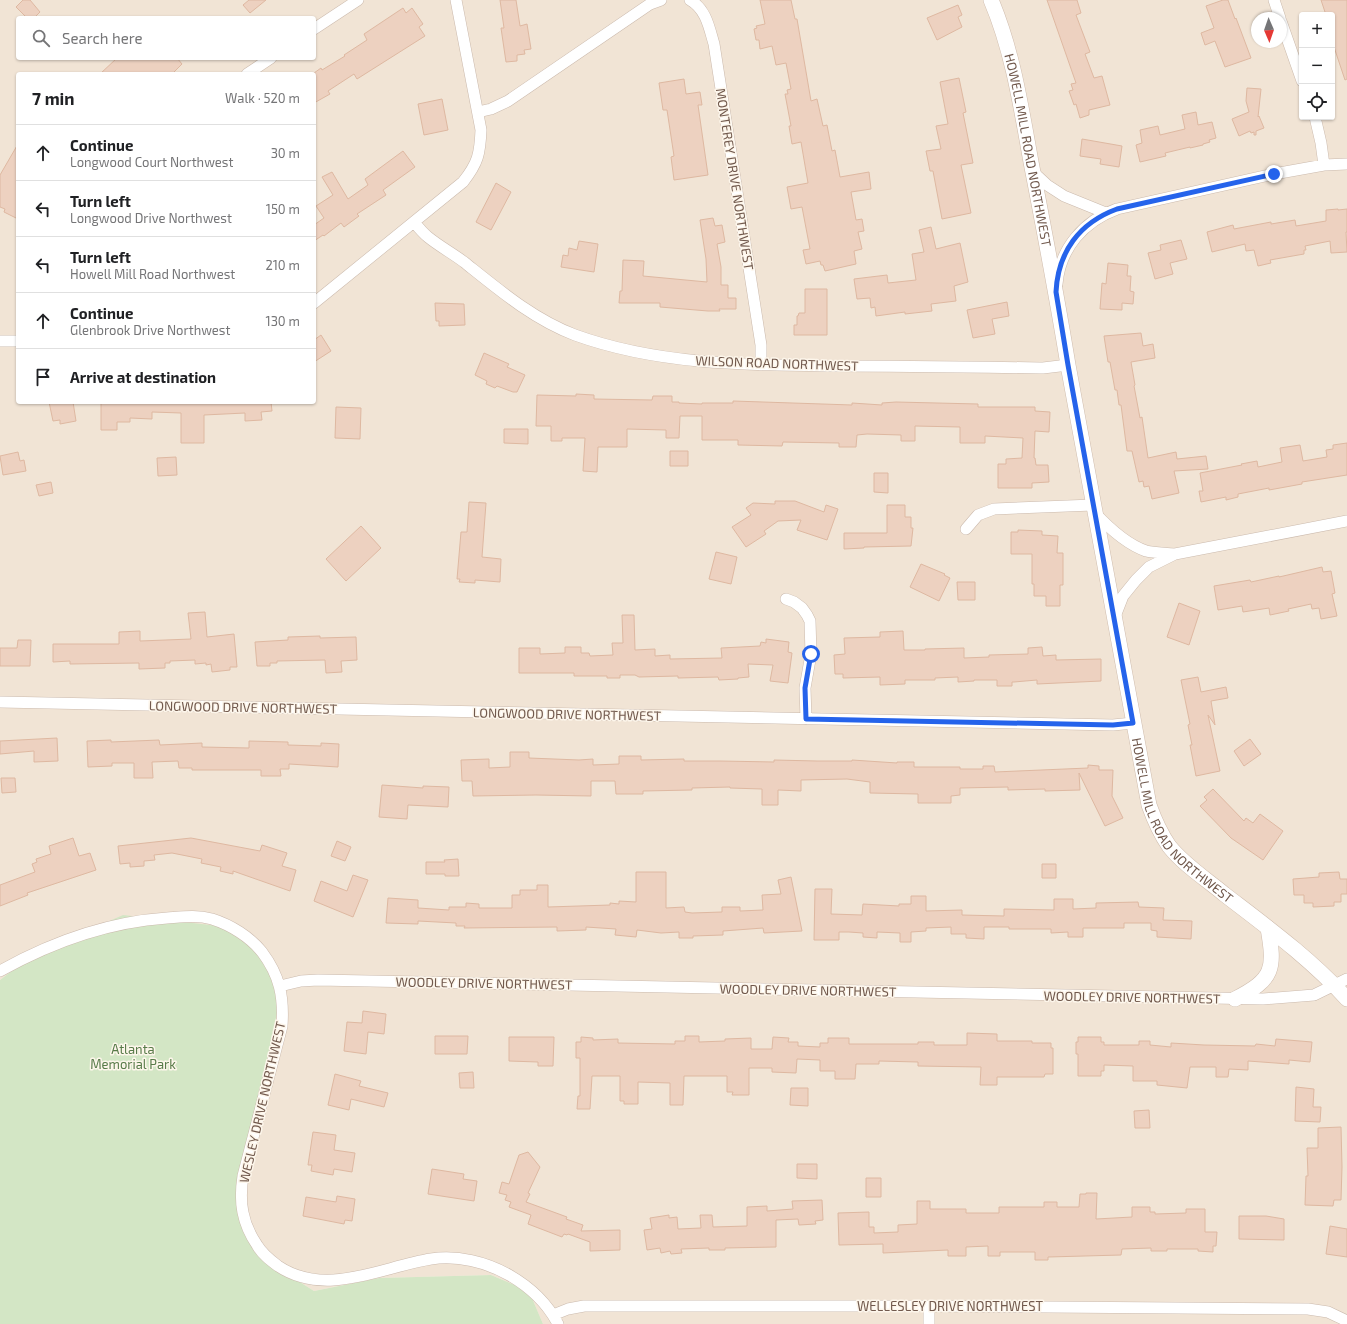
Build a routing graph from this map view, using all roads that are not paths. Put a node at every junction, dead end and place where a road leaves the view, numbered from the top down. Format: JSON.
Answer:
{"nodes":[{"id":1,"x":358,"y":0,"type":"edge"},
{"id":2,"x":456,"y":0,"type":"edge"},
{"id":3,"x":661,"y":0,"type":"edge"},
{"id":4,"x":690,"y":0,"type":"edge"},
{"id":5,"x":991,"y":0,"type":"edge"},
{"id":6,"x":1274,"y":0,"type":"edge"},
{"id":7,"x":1278,"y":12,"type":"edge"},
{"id":8,"x":316,"y":28,"type":"edge"},
{"id":9,"x":1287,"y":37,"type":"edge"},
{"id":10,"x":267,"y":60,"type":"edge"},
{"id":11,"x":249,"y":72,"type":"edge"},
{"id":12,"x":1299,"y":72,"type":"edge"},
{"id":13,"x":478,"y":112,"type":"junction"},
{"id":14,"x":1316,"y":120,"type":"edge"},
{"id":15,"x":1347,"y":164,"type":"edge"},
{"id":16,"x":1324,"y":165,"type":"junction"},
{"id":17,"x":1033,"y":172,"type":"junction"},
{"id":18,"x":1106,"y":213,"type":"junction"},
{"id":19,"x":414,"y":222,"type":"junction"},
{"id":20,"x":1056,"y":292,"type":"junction"},
{"id":21,"x":316,"y":301,"type":"edge"},
{"id":22,"x":0,"y":341,"type":"edge"},
{"id":23,"x":16,"y":341,"type":"edge"},
{"id":24,"x":762,"y":365,"type":"junction"},
{"id":25,"x":1068,"y":365,"type":"junction"},
{"id":26,"x":1094,"y":509,"type":"junction"},
{"id":27,"x":1347,"y":520,"type":"edge"},
{"id":28,"x":966,"y":529,"type":"dead end"},
{"id":29,"x":1175,"y":554,"type":"junction"},
{"id":30,"x":786,"y":598,"type":"dead end"},
{"id":31,"x":1114,"y":620,"type":"junction"},
{"id":32,"x":0,"y":702,"type":"edge"},
{"id":33,"x":806,"y":719,"type":"junction"},
{"id":34,"x":1133,"y":723,"type":"junction"},
{"id":35,"x":1268,"y":928,"type":"junction"},
{"id":36,"x":0,"y":971,"type":"edge"},
{"id":37,"x":1341,"y":982,"type":"edge"},
{"id":38,"x":280,"y":986,"type":"junction"},
{"id":39,"x":1235,"y":999,"type":"junction"},
{"id":40,"x":1347,"y":1000,"type":"edge"},
{"id":41,"x":929,"y":1306,"type":"junction"},
{"id":42,"x":556,"y":1320,"type":"edge"},
{"id":43,"x":1347,"y":1321,"type":"edge"},
{"id":44,"x":929,"y":1324,"type":"edge"}],
"edges":[{"from":1,"to":8,"type":"street"},
{"from":2,"to":13,"type":"street"},
{"from":3,"to":13,"type":"street"},
{"from":4,"to":24,"type":"street","name":"MONTEREY DRIVE NORTHWEST"},
{"from":5,"to":17,"type":"main road","name":"HOWELL MILL ROAD NORTHWEST"},
{"from":6,"to":7,"type":"street"},
{"from":9,"to":12,"type":"street"},
{"from":10,"to":11,"type":"street"},
{"from":13,"to":19,"type":"street"},
{"from":14,"to":16,"type":"street"},
{"from":15,"to":16,"type":"street"},
{"from":16,"to":18,"type":"street"},
{"from":17,"to":18,"type":"street"},
{"from":17,"to":20,"type":"main road","name":"HOWELL MILL ROAD NORTHWEST"},
{"from":18,"to":20,"type":"street"},
{"from":19,"to":21,"type":"street"},
{"from":19,"to":24,"type":"street","name":"WILSON ROAD NORTHWEST"},
{"from":20,"to":25,"type":"main road","name":"HOWELL MILL ROAD NORTHWEST"},
{"from":22,"to":23,"type":"street"},
{"from":24,"to":25,"type":"street","name":"WILSON ROAD NORTHWEST"},
{"from":25,"to":26,"type":"main road","name":"HOWELL MILL ROAD NORTHWEST"},
{"from":26,"to":28,"type":"street"},
{"from":26,"to":29,"type":"street"},
{"from":26,"to":31,"type":"main road","name":"HOWELL MILL ROAD NORTHWEST"},
{"from":27,"to":29,"type":"street"},
{"from":29,"to":31,"type":"street"},
{"from":30,"to":33,"type":"street"},
{"from":31,"to":34,"type":"main road","name":"HOWELL MILL ROAD NORTHWEST"},
{"from":32,"to":33,"type":"street","name":"LONGWOOD DRIVE NORTHWEST"},
{"from":33,"to":34,"type":"street","name":"LONGWOOD DRIVE NORTHWEST"},
{"from":34,"to":35,"type":"main road","name":"HOWELL MILL ROAD NORTHWEST"},
{"from":35,"to":37,"type":"main road","name":"HOWELL MILL ROAD NORTHWEST"},
{"from":35,"to":39,"type":"main road"},
{"from":36,"to":38,"type":"street","name":"WESLEY DRIVE NORTHWEST"},
{"from":37,"to":39,"type":"street","name":"WOODLEY DRIVE NORTHWEST"},
{"from":37,"to":40,"type":"main road","name":"HOWELL MILL ROAD NORTHWEST"},
{"from":38,"to":39,"type":"street","name":"WOODLEY DRIVE NORTHWEST"},
{"from":38,"to":42,"type":"street","name":"WESLEY DRIVE NORTHWEST"},
{"from":41,"to":42,"type":"street","name":"WELLESLEY DRIVE NORTHWEST"},
{"from":41,"to":43,"type":"street","name":"WELLESLEY DRIVE NORTHWEST"},
{"from":41,"to":44,"type":"street"}]}
